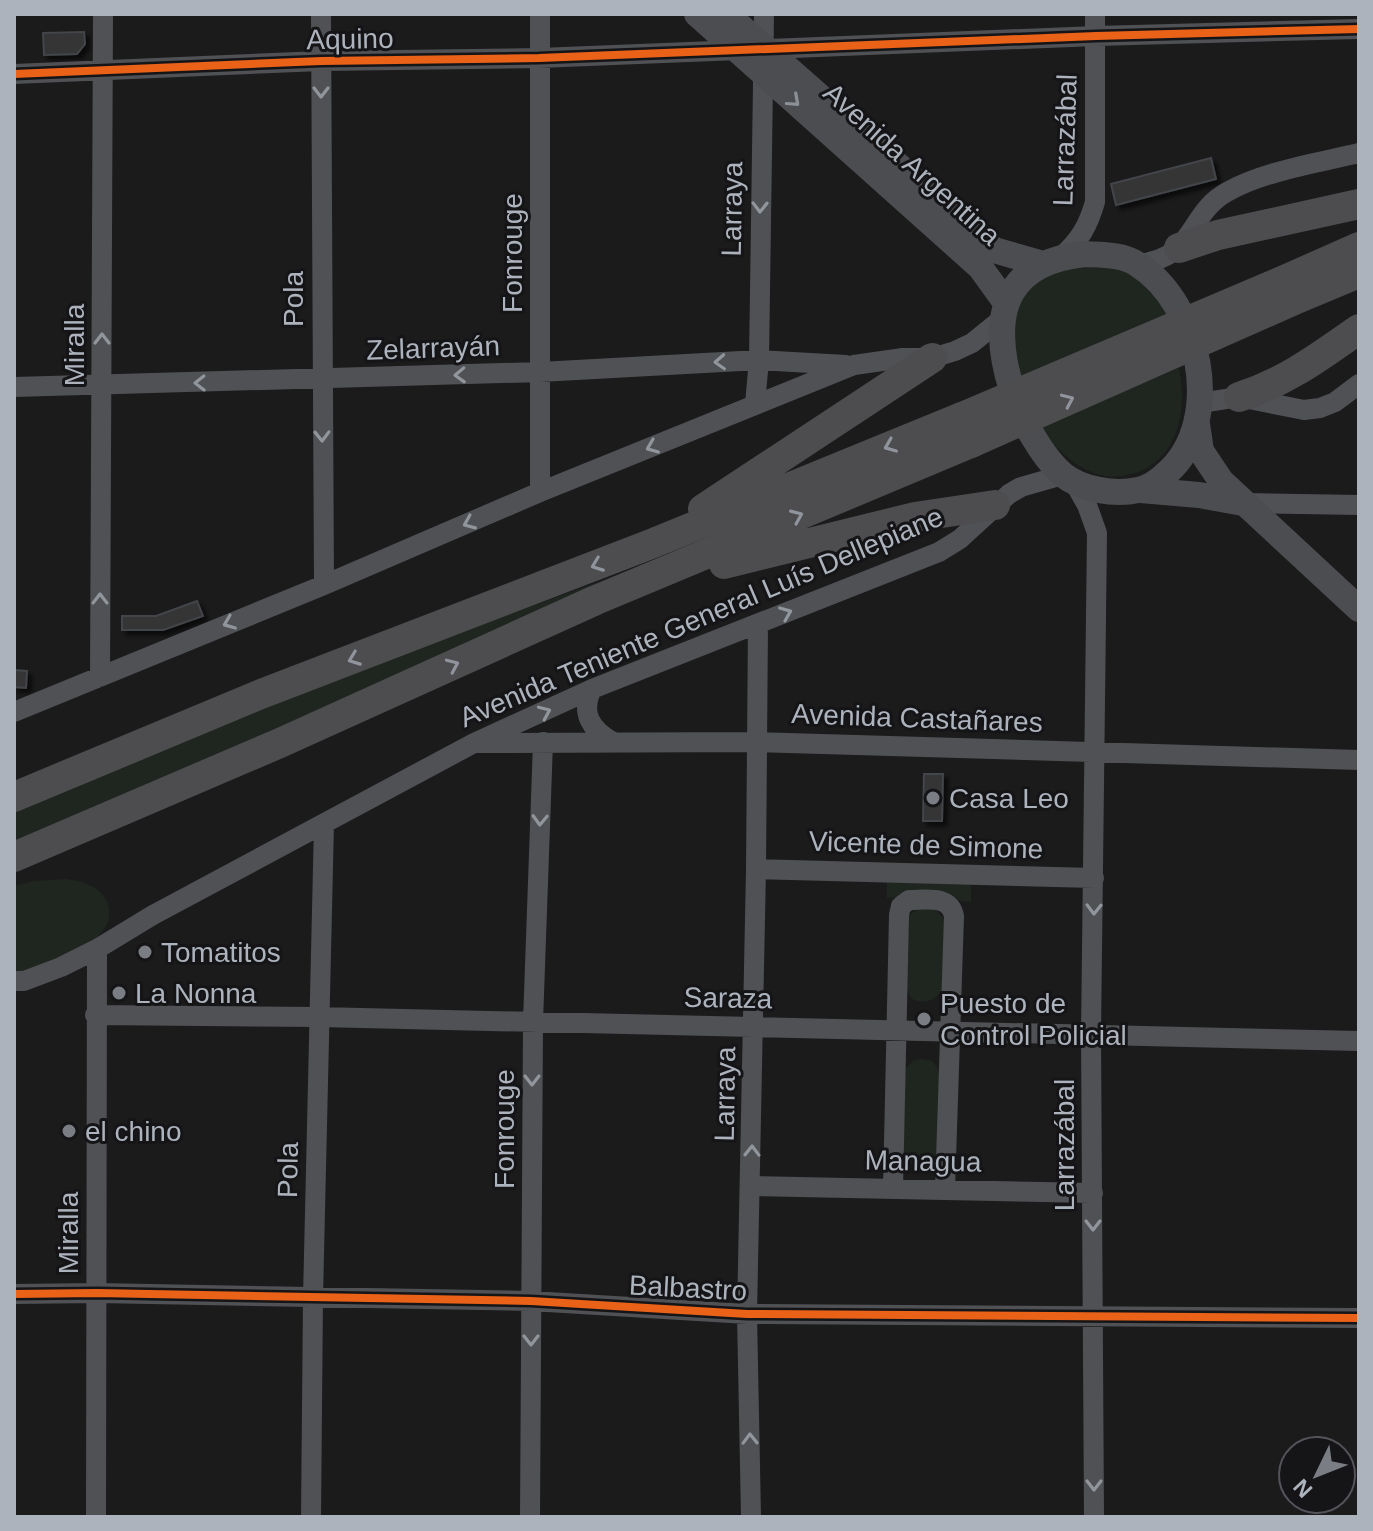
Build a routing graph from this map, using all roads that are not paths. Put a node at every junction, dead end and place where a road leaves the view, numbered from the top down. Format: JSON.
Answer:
{"nodes":[{"id":1,"x":103,"y":14,"type":"edge"},
{"id":2,"x":321,"y":14,"type":"edge"},
{"id":3,"x":540,"y":14,"type":"edge"},
{"id":4,"x":697,"y":14,"type":"edge"},
{"id":5,"x":726,"y":14,"type":"edge"},
{"id":6,"x":764,"y":14,"type":"edge"},
{"id":7,"x":1095,"y":14,"type":"edge"},
{"id":8,"x":1359,"y":29,"type":"edge"},
{"id":9,"x":1096,"y":36,"type":"junction"},
{"id":10,"x":736,"y":49,"type":"junction"},
{"id":11,"x":539,"y":58,"type":"junction"},
{"id":12,"x":763,"y":60,"type":"junction"},
{"id":13,"x":321,"y":61,"type":"junction"},
{"id":14,"x":103,"y":71,"type":"junction"},
{"id":15,"x":14,"y":74,"type":"edge"},
{"id":16,"x":1359,"y":153,"type":"edge"},
{"id":17,"x":1359,"y":204,"type":"edge"},
{"id":18,"x":1359,"y":247,"type":"edge"},
{"id":19,"x":1179,"y":248,"type":"junction"},
{"id":20,"x":1052,"y":260,"type":"junction"},
{"id":21,"x":1138,"y":264,"type":"junction"},
{"id":22,"x":1359,"y":273,"type":"edge"},
{"id":23,"x":1286,"y":291,"type":"junction"},
{"id":24,"x":1005,"y":310,"type":"junction"},
{"id":25,"x":1359,"y":329,"type":"edge"},
{"id":26,"x":932,"y":358,"type":"junction"},
{"id":27,"x":759,"y":360,"type":"junction"},
{"id":28,"x":854,"y":365,"type":"junction"},
{"id":29,"x":540,"y":372,"type":"junction"},
{"id":30,"x":321,"y":380,"type":"junction"},
{"id":31,"x":1359,"y":384,"type":"edge"},
{"id":32,"x":101,"y":385,"type":"junction"},
{"id":33,"x":14,"y":387,"type":"edge"},
{"id":34,"x":1239,"y":397,"type":"junction"},
{"id":35,"x":755,"y":404,"type":"junction"},
{"id":36,"x":1199,"y":414,"type":"junction"},
{"id":37,"x":966,"y":430,"type":"junction"},
{"id":38,"x":1068,"y":478,"type":"junction"},
{"id":39,"x":1131,"y":491,"type":"junction"},
{"id":40,"x":540,"y":492,"type":"junction"},
{"id":41,"x":1243,"y":503,"type":"junction"},
{"id":42,"x":995,"y":505,"type":"junction"},
{"id":43,"x":1359,"y":505,"type":"edge"},
{"id":44,"x":1097,"y":533,"type":"junction"},
{"id":45,"x":651,"y":544,"type":"junction"},
{"id":46,"x":324,"y":585,"type":"junction"},
{"id":47,"x":596,"y":600,"type":"junction"},
{"id":48,"x":1359,"y":609,"type":"edge"},
{"id":49,"x":758,"y":624,"type":"junction"},
{"id":50,"x":100,"y":677,"type":"junction"},
{"id":51,"x":592,"y":689,"type":"junction"},
{"id":52,"x":14,"y":712,"type":"edge"},
{"id":53,"x":543,"y":742,"type":"junction"},
{"id":54,"x":613,"y":742,"type":"junction"},
{"id":55,"x":757,"y":742,"type":"junction"},
{"id":56,"x":474,"y":743,"type":"junction"},
{"id":57,"x":1095,"y":751,"type":"junction"},
{"id":58,"x":1359,"y":760,"type":"edge"},
{"id":59,"x":14,"y":797,"type":"edge"},
{"id":60,"x":324,"y":824,"type":"junction"},
{"id":61,"x":14,"y":857,"type":"edge"},
{"id":62,"x":756,"y":869,"type":"junction"},
{"id":63,"x":1094,"y":878,"type":"junction"},
{"id":64,"x":97,"y":949,"type":"junction"},
{"id":65,"x":14,"y":981,"type":"edge"},
{"id":66,"x":95,"y":1015,"type":"junction"},
{"id":67,"x":319,"y":1017,"type":"junction"},
{"id":68,"x":533,"y":1022,"type":"junction"},
{"id":69,"x":754,"y":1027,"type":"junction"},
{"id":70,"x":897,"y":1030,"type":"junction"},
{"id":71,"x":950,"y":1031,"type":"junction"},
{"id":72,"x":1091,"y":1034,"type":"junction"},
{"id":73,"x":1359,"y":1041,"type":"edge"},
{"id":74,"x":751,"y":1186,"type":"junction"},
{"id":75,"x":893,"y":1189,"type":"junction"},
{"id":76,"x":945,"y":1190,"type":"junction"},
{"id":77,"x":1093,"y":1193,"type":"junction"},
{"id":78,"x":97,"y":1293,"type":"junction"},
{"id":79,"x":14,"y":1294,"type":"edge"},
{"id":80,"x":313,"y":1298,"type":"junction"},
{"id":81,"x":531,"y":1301,"type":"junction"},
{"id":82,"x":747,"y":1314,"type":"junction"},
{"id":83,"x":1093,"y":1316,"type":"junction"},
{"id":84,"x":1359,"y":1318,"type":"edge"},
{"id":85,"x":96,"y":1517,"type":"edge"},
{"id":86,"x":311,"y":1517,"type":"edge"},
{"id":87,"x":530,"y":1517,"type":"edge"},
{"id":88,"x":751,"y":1517,"type":"edge"},
{"id":89,"x":1094,"y":1517,"type":"edge"}],
"edges":[{"from":1,"to":14,"type":"street","name":"Miralla"},
{"from":2,"to":13,"type":"street","name":"Pola"},
{"from":3,"to":11,"type":"street","name":"Fonrouge"},
{"from":4,"to":10,"type":"main road","name":"Avenida Argentina"},
{"from":5,"to":12,"type":"main road","name":"Avenida Argentina"},
{"from":6,"to":12,"type":"street","name":"Larraya"},
{"from":7,"to":9,"type":"street","name":"Larrazábal"},
{"from":8,"to":9,"type":"street"},
{"from":9,"to":12,"type":"street"},
{"from":9,"to":20,"type":"street","name":"Larrazábal"},
{"from":10,"to":11,"type":"street","name":"Aquino"},
{"from":10,"to":12,"type":"main road","name":"Avenida Argentina"},
{"from":11,"to":13,"type":"street","name":"Aquino"},
{"from":11,"to":29,"type":"street","name":"Fonrouge"},
{"from":12,"to":20,"type":"main road","name":"Avenida Argentina"},
{"from":12,"to":24,"type":"main road","name":"Avenida Argentina","one_way":true},
{"from":12,"to":27,"type":"street","name":"Larraya","one_way":true},
{"from":13,"to":14,"type":"street","name":"Aquino"},
{"from":13,"to":30,"type":"street","name":"Pola","one_way":true},
{"from":14,"to":15,"type":"street","name":"Aquino"},
{"from":32,"to":14,"type":"street","name":"Miralla","one_way":true},
{"from":16,"to":19,"type":"street"},
{"from":17,"to":19,"type":"highway"},
{"from":18,"to":23,"type":"highway"},
{"from":19,"to":21,"type":"street"},
{"from":20,"to":21,"type":"main road"},
{"from":20,"to":24,"type":"main road"},
{"from":21,"to":36,"type":"main road"},
{"from":22,"to":23,"type":"highway"},
{"from":23,"to":37,"type":"highway","bridge":true},
{"from":24,"to":26,"type":"street"},
{"from":24,"to":38,"type":"main road"},
{"from":25,"to":34,"type":"highway"},
{"from":26,"to":28,"type":"street"},
{"from":26,"to":45,"type":"highway"},
{"from":27,"to":28,"type":"street","name":"Zelarrayán"},
{"from":27,"to":29,"type":"street","name":"Zelarrayán","one_way":true},
{"from":27,"to":35,"type":"street","name":"Larraya"},
{"from":28,"to":35,"type":"street"},
{"from":29,"to":30,"type":"street","name":"Zelarrayán","one_way":true},
{"from":29,"to":40,"type":"street","name":"Fonrouge"},
{"from":30,"to":32,"type":"street","name":"Zelarrayán","one_way":true},
{"from":30,"to":46,"type":"street","name":"Pola","one_way":true},
{"from":31,"to":34,"type":"street"},
{"from":32,"to":33,"type":"street","name":"Zelarrayán"},
{"from":50,"to":32,"type":"street","name":"Miralla","one_way":true},
{"from":34,"to":36,"type":"street"},
{"from":35,"to":40,"type":"street","one_way":true},
{"from":36,"to":39,"type":"main road"},
{"from":36,"to":41,"type":"main road"},
{"from":37,"to":45,"type":"highway","one_way":true},
{"from":47,"to":37,"type":"highway","one_way":true},
{"from":38,"to":39,"type":"main road"},
{"from":38,"to":42,"type":"street","name":"Avenida Teniente General Luís Dellepiane"},
{"from":38,"to":44,"type":"street","name":"Larrazábal"},
{"from":39,"to":41,"type":"main road"},
{"from":39,"to":44,"type":"street","name":"Larrazábal"},
{"from":40,"to":46,"type":"street","one_way":true},
{"from":41,"to":43,"type":"street"},
{"from":41,"to":48,"type":"main road"},
{"from":42,"to":47,"type":"highway"},
{"from":49,"to":42,"type":"street","name":"Avenida Teniente General Luís Dellepiane","one_way":true},
{"from":44,"to":57,"type":"street","name":"Larrazábal"},
{"from":45,"to":59,"type":"highway","one_way":true},
{"from":46,"to":50,"type":"street","one_way":true},
{"from":61,"to":47,"type":"highway","one_way":true},
{"from":49,"to":51,"type":"street","name":"Avenida Teniente General Luís Dellepiane"},
{"from":49,"to":55,"type":"street","name":"Larraya"},
{"from":50,"to":52,"type":"street"},
{"from":51,"to":54,"type":"street"},
{"from":56,"to":51,"type":"street","name":"Avenida Teniente General Luís Dellepiane","one_way":true},
{"from":53,"to":54,"type":"street","name":"Avenida Castañares"},
{"from":53,"to":56,"type":"street","name":"Avenida Castañares"},
{"from":53,"to":68,"type":"street","name":"Fonrouge","one_way":true},
{"from":54,"to":55,"type":"street","name":"Avenida Castañares"},
{"from":55,"to":57,"type":"street","name":"Avenida Castañares"},
{"from":55,"to":62,"type":"street","name":"Larraya"},
{"from":56,"to":60,"type":"street","name":"Avenida Teniente General Luís Dellepiane"},
{"from":57,"to":58,"type":"street","name":"Avenida Castañares"},
{"from":57,"to":63,"type":"street","name":"Larrazábal"},
{"from":60,"to":64,"type":"street","name":"Avenida Teniente General Luís Dellepiane"},
{"from":60,"to":67,"type":"street","name":"Pola"},
{"from":62,"to":63,"type":"street","name":"Vicente de Simone"},
{"from":62,"to":69,"type":"street","name":"Larraya"},
{"from":63,"to":72,"type":"street","name":"Larrazábal","one_way":true},
{"from":64,"to":65,"type":"street","name":"Avenida Teniente General Luís Dellepiane"},
{"from":64,"to":66,"type":"street","name":"Miralla"},
{"from":66,"to":67,"type":"street","name":"Saraza"},
{"from":66,"to":78,"type":"street","name":"Miralla"},
{"from":67,"to":68,"type":"street","name":"Saraza"},
{"from":67,"to":80,"type":"street","name":"Pola"},
{"from":68,"to":69,"type":"street","name":"Saraza"},
{"from":68,"to":81,"type":"street","name":"Fonrouge","one_way":true},
{"from":69,"to":70,"type":"street","name":"Saraza"},
{"from":74,"to":69,"type":"street","name":"Larraya","one_way":true},
{"from":70,"to":71,"type":"street","name":"Saraza"},
{"from":70,"to":71,"type":"street","name":"Vicente de Simone"},
{"from":70,"to":75,"type":"street"},
{"from":71,"to":72,"type":"street","name":"Saraza"},
{"from":71,"to":76,"type":"street"},
{"from":72,"to":73,"type":"street","name":"Saraza"},
{"from":72,"to":77,"type":"street","name":"Larrazábal"},
{"from":74,"to":75,"type":"street","name":"Managua"},
{"from":74,"to":82,"type":"street","name":"Larraya"},
{"from":75,"to":76,"type":"street","name":"Managua"},
{"from":76,"to":77,"type":"street","name":"Managua"},
{"from":77,"to":83,"type":"street","name":"Larrazábal","one_way":true},
{"from":78,"to":79,"type":"street","name":"Balbastro"},
{"from":78,"to":80,"type":"street","name":"Balbastro"},
{"from":78,"to":85,"type":"street","name":"Miralla"},
{"from":80,"to":81,"type":"street","name":"Balbastro"},
{"from":80,"to":86,"type":"street","name":"Pola"},
{"from":81,"to":82,"type":"street","name":"Balbastro"},
{"from":81,"to":87,"type":"street","name":"Fonrouge","one_way":true},
{"from":82,"to":83,"type":"street","name":"Balbastro"},
{"from":88,"to":82,"type":"street","name":"Larraya","one_way":true},
{"from":83,"to":84,"type":"street","name":"Balbastro"},
{"from":83,"to":89,"type":"street","name":"Larrazábal","one_way":true}]}
